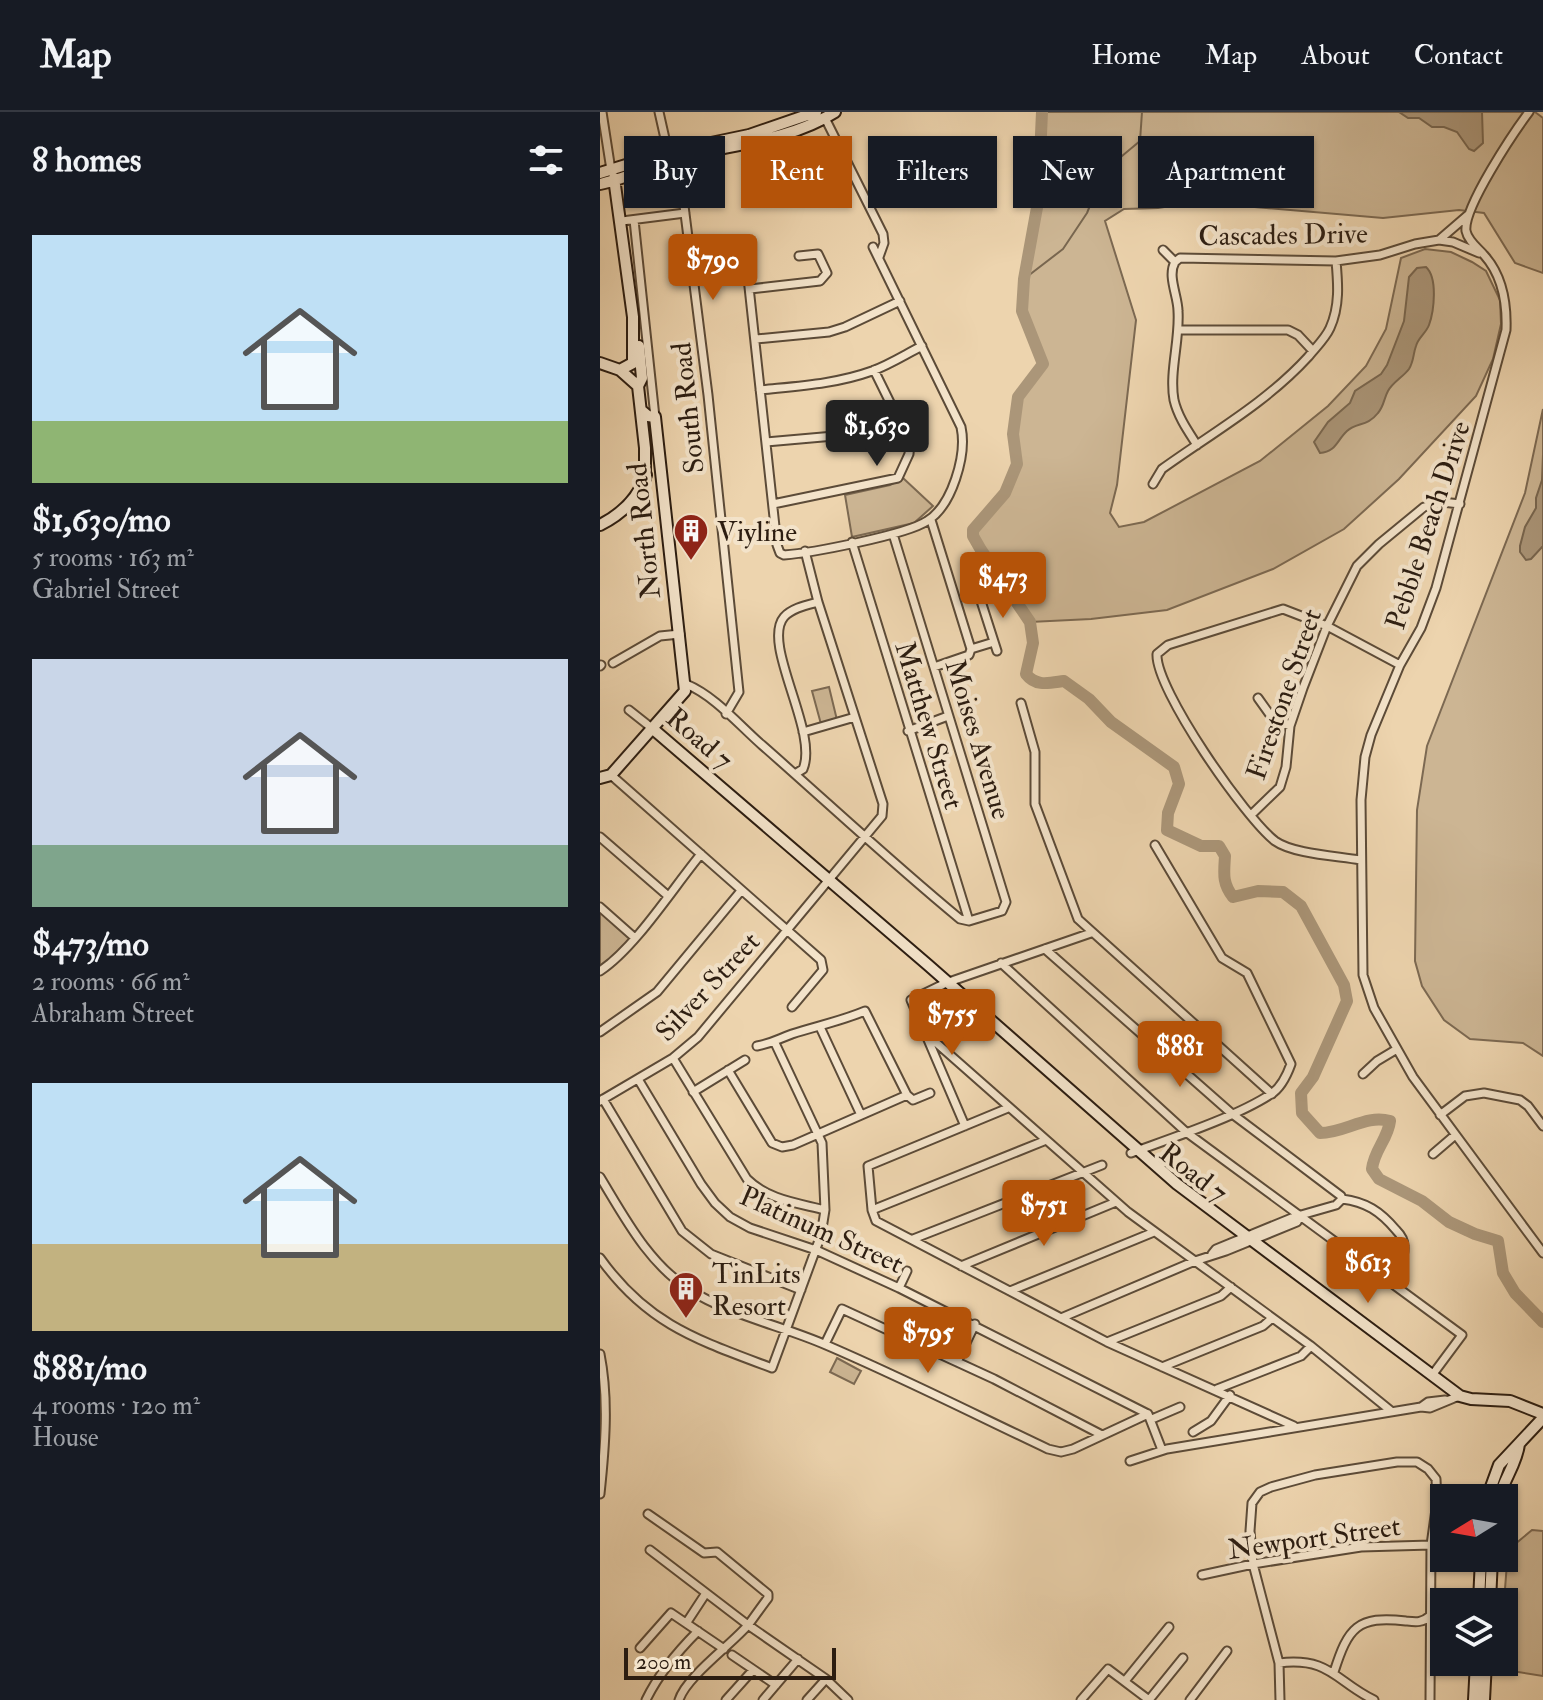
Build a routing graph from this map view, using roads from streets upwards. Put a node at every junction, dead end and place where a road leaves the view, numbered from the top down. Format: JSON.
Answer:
{"nodes":[{"id":1,"x":602,"y":112,"type":"edge"},
{"id":2,"x":659,"y":112,"type":"edge"},
{"id":3,"x":1529,"y":112,"type":"edge"},
{"id":4,"x":818,"y":114,"type":"edge"},
{"id":5,"x":664,"y":136,"type":"edge"},
{"id":6,"x":725,"y":140,"type":"edge"},
{"id":7,"x":609,"y":174,"type":"edge"},
{"id":8,"x":600,"y":184,"type":"edge"},
{"id":9,"x":684,"y":208,"type":"edge"},
{"id":10,"x":685,"y":213,"type":"junction"},
{"id":11,"x":1468,"y":215,"type":"junction"},
{"id":12,"x":634,"y":220,"type":"junction"},
{"id":13,"x":622,"y":221,"type":"junction"},
{"id":14,"x":1439,"y":240,"type":"junction"},
{"id":15,"x":744,"y":241,"type":"dead end"},
{"id":16,"x":873,"y":247,"type":"dead end"},
{"id":17,"x":1163,"y":250,"type":"dead end"},
{"id":18,"x":799,"y":256,"type":"dead end"},
{"id":19,"x":1485,"y":256,"type":"junction"},
{"id":20,"x":879,"y":257,"type":"junction"},
{"id":21,"x":1336,"y":261,"type":"junction"},
{"id":22,"x":1175,"y":262,"type":"junction"},
{"id":23,"x":750,"y":289,"type":"junction"},
{"id":24,"x":900,"y":301,"type":"junction"},
{"id":25,"x":633,"y":317,"type":"junction"},
{"id":26,"x":1178,"y":330,"type":"junction"},
{"id":27,"x":756,"y":339,"type":"junction"},
{"id":28,"x":922,"y":346,"type":"junction"},
{"id":29,"x":1313,"y":351,"type":"junction"},
{"id":30,"x":600,"y":363,"type":"edge"},
{"id":31,"x":620,"y":370,"type":"junction"},
{"id":32,"x":874,"y":370,"type":"junction"},
{"id":33,"x":638,"y":386,"type":"junction"},
{"id":34,"x":760,"y":390,"type":"junction"},
{"id":35,"x":641,"y":410,"type":"junction"},
{"id":36,"x":655,"y":417,"type":"junction"},
{"id":37,"x":898,"y":418,"type":"junction"},
{"id":38,"x":766,"y":442,"type":"junction"},
{"id":39,"x":1197,"y":445,"type":"junction"},
{"id":40,"x":659,"y":461,"type":"junction"},
{"id":41,"x":645,"y":479,"type":"junction"},
{"id":42,"x":1153,"y":484,"type":"dead end"},
{"id":43,"x":773,"y":504,"type":"junction"},
{"id":44,"x":1460,"y":504,"type":"junction"},
{"id":45,"x":931,"y":520,"type":"junction"},
{"id":46,"x":600,"y":525,"type":"edge"},
{"id":47,"x":893,"y":534,"type":"junction"},
{"id":48,"x":852,"y":542,"type":"junction"},
{"id":49,"x":805,"y":551,"type":"junction"},
{"id":50,"x":980,"y":598,"type":"dead end"},
{"id":51,"x":818,"y":602,"type":"junction"},
{"id":52,"x":1327,"y":626,"type":"junction"},
{"id":53,"x":680,"y":634,"type":"junction"},
{"id":54,"x":971,"y":649,"type":"junction"},
{"id":55,"x":613,"y":663,"type":"dead end"},
{"id":56,"x":1400,"y":665,"type":"junction"},
{"id":57,"x":934,"y":667,"type":"junction"},
{"id":58,"x":686,"y":684,"type":"junction"},
{"id":59,"x":1258,"y":698,"type":"dead end"},
{"id":60,"x":1021,"y":703,"type":"dead end"},
{"id":61,"x":629,"y":710,"type":"dead end"},
{"id":62,"x":726,"y":714,"type":"junction"},
{"id":63,"x":948,"y":716,"type":"junction"},
{"id":64,"x":855,"y":717,"type":"junction"},
{"id":65,"x":1290,"y":726,"type":"junction"},
{"id":66,"x":653,"y":729,"type":"junction"},
{"id":67,"x":908,"y":731,"type":"junction"},
{"id":68,"x":803,"y":732,"type":"junction"},
{"id":69,"x":795,"y":774,"type":"junction"},
{"id":70,"x":606,"y":777,"type":"edge"},
{"id":71,"x":1251,"y":815,"type":"junction"},
{"id":72,"x":600,"y":837,"type":"edge"},
{"id":73,"x":864,"y":838,"type":"junction"},
{"id":74,"x":1155,"y":845,"type":"dead end"},
{"id":75,"x":701,"y":854,"type":"junction"},
{"id":76,"x":1360,"y":860,"type":"junction"},
{"id":77,"x":828,"y":880,"type":"junction"},
{"id":78,"x":740,"y":892,"type":"junction"},
{"id":79,"x":667,"y":895,"type":"junction"},
{"id":80,"x":600,"y":907,"type":"edge"},
{"id":81,"x":969,"y":921,"type":"junction"},
{"id":82,"x":787,"y":932,"type":"junction"},
{"id":83,"x":1091,"y":933,"type":"junction"},
{"id":84,"x":635,"y":938,"type":"junction"},
{"id":85,"x":1045,"y":949,"type":"junction"},
{"id":86,"x":1001,"y":963,"type":"junction"},
{"id":87,"x":600,"y":971,"type":"edge"},
{"id":88,"x":944,"y":984,"type":"junction"},
{"id":89,"x":792,"y":1007,"type":"dead end"},
{"id":90,"x":820,"y":1027,"type":"junction"},
{"id":91,"x":600,"y":1032,"type":"edge"},
{"id":92,"x":924,"y":1032,"type":"junction"},
{"id":93,"x":775,"y":1043,"type":"junction"},
{"id":94,"x":757,"y":1046,"type":"dead end"},
{"id":95,"x":1397,"y":1049,"type":"junction"},
{"id":96,"x":673,"y":1058,"type":"junction"},
{"id":97,"x":745,"y":1060,"type":"dead end"},
{"id":98,"x":728,"y":1070,"type":"junction"},
{"id":99,"x":1363,"y":1074,"type":"dead end"},
{"id":100,"x":638,"y":1079,"type":"junction"},
{"id":101,"x":693,"y":1092,"type":"junction"},
{"id":102,"x":930,"y":1093,"type":"dead end"},
{"id":103,"x":1272,"y":1094,"type":"junction"},
{"id":104,"x":907,"y":1095,"type":"junction"},
{"id":105,"x":601,"y":1100,"type":"edge"},
{"id":106,"x":1008,"y":1108,"type":"junction"},
{"id":107,"x":1231,"y":1113,"type":"junction"},
{"id":108,"x":861,"y":1115,"type":"junction"},
{"id":109,"x":1440,"y":1115,"type":"junction"},
{"id":110,"x":965,"y":1126,"type":"junction"},
{"id":111,"x":1543,"y":1126,"type":"edge"},
{"id":112,"x":1186,"y":1132,"type":"junction"},
{"id":113,"x":819,"y":1133,"type":"junction"},
{"id":114,"x":1454,"y":1136,"type":"junction"},
{"id":115,"x":1044,"y":1141,"type":"junction"},
{"id":116,"x":1134,"y":1152,"type":"junction"},
{"id":117,"x":1433,"y":1154,"type":"dead end"},
{"id":118,"x":1102,"y":1165,"type":"dead end"},
{"id":119,"x":1083,"y":1173,"type":"junction"},
{"id":120,"x":600,"y":1177,"type":"edge"},
{"id":121,"x":1342,"y":1199,"type":"junction"},
{"id":122,"x":1116,"y":1202,"type":"junction"},
{"id":123,"x":825,"y":1210,"type":"junction"},
{"id":124,"x":872,"y":1210,"type":"junction"},
{"id":125,"x":1300,"y":1216,"type":"junction"},
{"id":126,"x":1154,"y":1232,"type":"junction"},
{"id":127,"x":913,"y":1239,"type":"junction"},
{"id":128,"x":1247,"y":1240,"type":"junction"},
{"id":129,"x":816,"y":1250,"type":"junction"},
{"id":130,"x":1543,"y":1253,"type":"edge"},
{"id":131,"x":600,"y":1258,"type":"edge"},
{"id":132,"x":1195,"y":1261,"type":"junction"},
{"id":133,"x":961,"y":1266,"type":"junction"},
{"id":134,"x":907,"y":1271,"type":"dead end"},
{"id":135,"x":1391,"y":1282,"type":"junction"},
{"id":136,"x":1231,"y":1287,"type":"junction"},
{"id":137,"x":899,"y":1288,"type":"junction"},
{"id":138,"x":801,"y":1290,"type":"junction"},
{"id":139,"x":1010,"y":1291,"type":"junction"},
{"id":140,"x":1061,"y":1318,"type":"junction"},
{"id":141,"x":1272,"y":1318,"type":"junction"},
{"id":142,"x":975,"y":1324,"type":"junction"},
{"id":143,"x":786,"y":1329,"type":"junction"},
{"id":144,"x":1107,"y":1342,"type":"junction"},
{"id":145,"x":825,"y":1344,"type":"junction"},
{"id":146,"x":1311,"y":1346,"type":"junction"},
{"id":147,"x":600,"y":1354,"type":"edge"},
{"id":148,"x":957,"y":1362,"type":"junction"},
{"id":149,"x":1162,"y":1367,"type":"junction"},
{"id":150,"x":1433,"y":1374,"type":"junction"},
{"id":151,"x":1217,"y":1389,"type":"junction"},
{"id":152,"x":1230,"y":1395,"type":"junction"},
{"id":153,"x":1460,"y":1396,"type":"junction"},
{"id":154,"x":1180,"y":1407,"type":"dead end"},
{"id":155,"x":1391,"y":1411,"type":"junction"},
{"id":156,"x":1150,"y":1416,"type":"junction"},
{"id":157,"x":1542,"y":1418,"type":"edge"},
{"id":158,"x":602,"y":1419,"type":"edge"},
{"id":159,"x":1294,"y":1426,"type":"junction"},
{"id":160,"x":1193,"y":1432,"type":"dead end"},
{"id":161,"x":1102,"y":1435,"type":"junction"},
{"id":162,"x":1519,"y":1444,"type":"junction"},
{"id":163,"x":1162,"y":1450,"type":"junction"},
{"id":164,"x":1130,"y":1461,"type":"dead end"},
{"id":165,"x":1436,"y":1484,"type":"edge"},
{"id":166,"x":1493,"y":1484,"type":"edge"},
{"id":167,"x":1504,"y":1484,"type":"edge"},
{"id":168,"x":600,"y":1494,"type":"edge"},
{"id":169,"x":648,"y":1514,"type":"dead end"},
{"id":170,"x":1430,"y":1545,"type":"edge"},
{"id":171,"x":650,"y":1550,"type":"dead end"},
{"id":172,"x":1253,"y":1564,"type":"junction"},
{"id":173,"x":1202,"y":1575,"type":"dead end"},
{"id":174,"x":706,"y":1593,"type":"junction"},
{"id":175,"x":1430,"y":1616,"type":"edge"},
{"id":176,"x":687,"y":1622,"type":"junction"},
{"id":177,"x":748,"y":1625,"type":"junction"},
{"id":178,"x":1169,"y":1627,"type":"dead end"},
{"id":179,"x":698,"y":1631,"type":"junction"},
{"id":180,"x":640,"y":1648,"type":"dead end"},
{"id":181,"x":724,"y":1649,"type":"junction"},
{"id":182,"x":1227,"y":1651,"type":"dead end"},
{"id":183,"x":732,"y":1655,"type":"dead end"},
{"id":184,"x":1183,"y":1658,"type":"dead end"},
{"id":185,"x":798,"y":1659,"type":"junction"},
{"id":186,"x":1279,"y":1663,"type":"junction"},
{"id":187,"x":753,"y":1670,"type":"junction"},
{"id":188,"x":1334,"y":1672,"type":"junction"},
{"id":189,"x":1430,"y":1676,"type":"edge"},
{"id":190,"x":1475,"y":1676,"type":"edge"},
{"id":191,"x":1485,"y":1676,"type":"edge"},
{"id":192,"x":826,"y":1679,"type":"junction"},
{"id":193,"x":1125,"y":1681,"type":"junction"},
{"id":194,"x":776,"y":1685,"type":"junction"},
{"id":195,"x":1195,"y":1698,"type":"edge"},
{"id":196,"x":646,"y":1700,"type":"edge"},
{"id":197,"x":679,"y":1700,"type":"edge"},
{"id":198,"x":726,"y":1700,"type":"edge"},
{"id":199,"x":763,"y":1700,"type":"edge"},
{"id":200,"x":807,"y":1700,"type":"edge"},
{"id":201,"x":848,"y":1700,"type":"edge"},
{"id":202,"x":1081,"y":1700,"type":"edge"},
{"id":203,"x":1149,"y":1700,"type":"edge"},
{"id":204,"x":1280,"y":1700,"type":"edge"},
{"id":205,"x":1374,"y":1700,"type":"edge"},
{"id":206,"x":1430,"y":1700,"type":"edge"},
{"id":207,"x":1474,"y":1700,"type":"edge"},
{"id":208,"x":1484,"y":1700,"type":"edge"}],
"edges":[{"from":1,"to":7,"type":"street"},
{"from":2,"to":5,"type":"street"},
{"from":3,"to":11,"type":"street"},
{"from":4,"to":6,"type":"street"},
{"from":4,"to":7,"type":"street"},
{"from":4,"to":20,"type":"street"},
{"from":7,"to":8,"type":"street"},
{"from":7,"to":13,"type":"street"},
{"from":9,"to":10,"type":"street","name":"South Road"},
{"from":10,"to":12,"type":"street"},
{"from":10,"to":62,"type":"street","name":"South Road"},
{"from":11,"to":14,"type":"street"},
{"from":11,"to":19,"type":"street","name":"Pebble Beach Drive"},
{"from":12,"to":13,"type":"street"},
{"from":12,"to":36,"type":"street","name":"North Road"},
{"from":13,"to":25,"type":"street"},
{"from":14,"to":19,"type":"street"},
{"from":14,"to":21,"type":"street","name":"Cascades Drive"},
{"from":15,"to":23,"type":"street"},
{"from":16,"to":20,"type":"street"},
{"from":17,"to":22,"type":"street"},
{"from":18,"to":23,"type":"street"},
{"from":19,"to":44,"type":"street","name":"Pebble Beach Drive"},
{"from":20,"to":24,"type":"street"},
{"from":21,"to":22,"type":"street","name":"Cascades Drive"},
{"from":21,"to":29,"type":"street"},
{"from":22,"to":26,"type":"street","name":"Cascades Drive"},
{"from":23,"to":27,"type":"street"},
{"from":24,"to":27,"type":"street"},
{"from":24,"to":28,"type":"street"},
{"from":25,"to":31,"type":"street"},
{"from":25,"to":33,"type":"street"},
{"from":26,"to":29,"type":"street"},
{"from":26,"to":39,"type":"street","name":"Cascades Drive"},
{"from":27,"to":34,"type":"street"},
{"from":28,"to":32,"type":"street"},
{"from":28,"to":45,"type":"street"},
{"from":29,"to":39,"type":"street"},
{"from":30,"to":31,"type":"street"},
{"from":31,"to":33,"type":"street"},
{"from":32,"to":34,"type":"street"},
{"from":32,"to":37,"type":"street"},
{"from":33,"to":35,"type":"street"},
{"from":34,"to":38,"type":"street"},
{"from":35,"to":36,"type":"street"},
{"from":35,"to":41,"type":"street"},
{"from":36,"to":40,"type":"street","name":"North Road"},
{"from":37,"to":38,"type":"street"},
{"from":37,"to":43,"type":"street"},
{"from":38,"to":43,"type":"street"},
{"from":39,"to":42,"type":"street"},
{"from":40,"to":41,"type":"street"},
{"from":40,"to":53,"type":"street","name":"North Road"},
{"from":41,"to":46,"type":"street"},
{"from":43,"to":49,"type":"street"},
{"from":44,"to":52,"type":"street","name":"Firestone Street"},
{"from":44,"to":56,"type":"street","name":"Pebble Beach Drive"},
{"from":45,"to":47,"type":"street"},
{"from":45,"to":54,"type":"street"},
{"from":47,"to":48,"type":"street"},
{"from":47,"to":57,"type":"street","name":"Moises Avenue"},
{"from":48,"to":49,"type":"street"},
{"from":48,"to":67,"type":"street","name":"Matthew Street"},
{"from":49,"to":51,"type":"street"},
{"from":50,"to":54,"type":"street"},
{"from":51,"to":64,"type":"street"},
{"from":51,"to":68,"type":"street"},
{"from":52,"to":56,"type":"street"},
{"from":52,"to":65,"type":"street","name":"Firestone Street"},
{"from":52,"to":71,"type":"street"},
{"from":53,"to":55,"type":"street"},
{"from":53,"to":58,"type":"street","name":"North Road"},
{"from":54,"to":57,"type":"street"},
{"from":56,"to":76,"type":"street","name":"Pebble Beach Drive"},
{"from":57,"to":63,"type":"street","name":"Moises Avenue"},
{"from":58,"to":62,"type":"street"},
{"from":58,"to":66,"type":"street"},
{"from":59,"to":65,"type":"street"},
{"from":60,"to":83,"type":"street"},
{"from":61,"to":66,"type":"street","name":"Road 7"},
{"from":62,"to":69,"type":"street"},
{"from":63,"to":67,"type":"street"},
{"from":63,"to":81,"type":"street","name":"Moises Avenue"},
{"from":64,"to":68,"type":"street"},
{"from":64,"to":73,"type":"street","name":"Silver Street"},
{"from":65,"to":71,"type":"street","name":"Firestone Street"},
{"from":66,"to":70,"type":"street"},
{"from":66,"to":77,"type":"street","name":"Road 7"},
{"from":67,"to":81,"type":"street","name":"Matthew Street"},
{"from":68,"to":69,"type":"street"},
{"from":69,"to":73,"type":"street"},
{"from":70,"to":75,"type":"street"},
{"from":71,"to":76,"type":"street"},
{"from":72,"to":79,"type":"street"},
{"from":73,"to":77,"type":"street","name":"Silver Street"},
{"from":73,"to":81,"type":"street"},
{"from":74,"to":103,"type":"street"},
{"from":75,"to":78,"type":"street"},
{"from":75,"to":79,"type":"street"},
{"from":76,"to":95,"type":"street","name":"Pebble Beach Drive"},
{"from":77,"to":82,"type":"street","name":"Silver Street"},
{"from":77,"to":88,"type":"street","name":"Road 7"},
{"from":78,"to":82,"type":"street"},
{"from":78,"to":91,"type":"street"},
{"from":79,"to":84,"type":"street"},
{"from":80,"to":84,"type":"street"},
{"from":82,"to":89,"type":"street"},
{"from":82,"to":96,"type":"street","name":"Silver Street"},
{"from":83,"to":85,"type":"street"},
{"from":83,"to":103,"type":"street"},
{"from":84,"to":87,"type":"street"},
{"from":85,"to":86,"type":"street"},
{"from":85,"to":107,"type":"street"},
{"from":86,"to":88,"type":"street"},
{"from":86,"to":112,"type":"street"},
{"from":88,"to":92,"type":"street"},
{"from":88,"to":116,"type":"street","name":"Road 7"},
{"from":90,"to":93,"type":"street"},
{"from":90,"to":104,"type":"street"},
{"from":90,"to":108,"type":"street"},
{"from":92,"to":106,"type":"street"},
{"from":92,"to":110,"type":"street"},
{"from":93,"to":94,"type":"street"},
{"from":93,"to":113,"type":"street"},
{"from":95,"to":99,"type":"street"},
{"from":95,"to":109,"type":"street","name":"Pebble Beach Drive"},
{"from":96,"to":100,"type":"street","name":"Silver Street"},
{"from":96,"to":101,"type":"street"},
{"from":97,"to":98,"type":"street"},
{"from":98,"to":101,"type":"street"},
{"from":98,"to":113,"type":"street"},
{"from":100,"to":105,"type":"street","name":"Silver Street"},
{"from":100,"to":129,"type":"street","name":"Platinum Street"},
{"from":101,"to":123,"type":"street"},
{"from":102,"to":104,"type":"street"},
{"from":103,"to":107,"type":"street"},
{"from":104,"to":108,"type":"street"},
{"from":105,"to":138,"type":"street"},
{"from":106,"to":110,"type":"street"},
{"from":106,"to":115,"type":"street"},
{"from":107,"to":112,"type":"street"},
{"from":107,"to":121,"type":"street"},
{"from":108,"to":113,"type":"street"},
{"from":109,"to":111,"type":"street"},
{"from":109,"to":114,"type":"street","name":"Pebble Beach Drive"},
{"from":110,"to":124,"type":"street"},
{"from":112,"to":116,"type":"street"},
{"from":112,"to":125,"type":"street"},
{"from":113,"to":123,"type":"street"},
{"from":114,"to":117,"type":"street"},
{"from":114,"to":130,"type":"street","name":"Pebble Beach Drive"},
{"from":115,"to":119,"type":"street"},
{"from":115,"to":124,"type":"street"},
{"from":116,"to":128,"type":"street","name":"Road 7"},
{"from":118,"to":119,"type":"street"},
{"from":119,"to":122,"type":"street"},
{"from":119,"to":127,"type":"street"},
{"from":120,"to":143,"type":"street"},
{"from":121,"to":125,"type":"street"},
{"from":121,"to":135,"type":"street"},
{"from":122,"to":126,"type":"street"},
{"from":122,"to":133,"type":"street"},
{"from":123,"to":129,"type":"street"},
{"from":124,"to":127,"type":"street"},
{"from":125,"to":128,"type":"street"},
{"from":125,"to":135,"type":"street"},
{"from":126,"to":132,"type":"street"},
{"from":126,"to":139,"type":"street"},
{"from":127,"to":133,"type":"street"},
{"from":128,"to":132,"type":"street"},
{"from":128,"to":150,"type":"street","name":"Road 7"},
{"from":128,"to":153,"type":"street","name":"Road 7"},
{"from":129,"to":137,"type":"street","name":"Platinum Street"},
{"from":129,"to":138,"type":"street"},
{"from":131,"to":143,"type":"street"},
{"from":132,"to":136,"type":"street"},
{"from":132,"to":140,"type":"street"},
{"from":133,"to":139,"type":"street"},
{"from":134,"to":137,"type":"street"},
{"from":135,"to":150,"type":"street"},
{"from":136,"to":141,"type":"street"},
{"from":136,"to":144,"type":"street"},
{"from":137,"to":142,"type":"street","name":"Platinum Street"},
{"from":138,"to":143,"type":"street"},
{"from":139,"to":140,"type":"street"},
{"from":140,"to":144,"type":"street"},
{"from":141,"to":146,"type":"street"},
{"from":141,"to":149,"type":"street"},
{"from":142,"to":148,"type":"street"},
{"from":142,"to":156,"type":"street","name":"Platinum Street"},
{"from":143,"to":145,"type":"street"},
{"from":144,"to":149,"type":"street"},
{"from":145,"to":148,"type":"street"},
{"from":145,"to":161,"type":"street"},
{"from":146,"to":151,"type":"street"},
{"from":146,"to":155,"type":"street"},
{"from":147,"to":158,"type":"street"},
{"from":148,"to":161,"type":"street"},
{"from":149,"to":151,"type":"street"},
{"from":150,"to":153,"type":"street","name":"Road 7"},
{"from":151,"to":152,"type":"street"},
{"from":152,"to":159,"type":"street"},
{"from":152,"to":160,"type":"street"},
{"from":153,"to":155,"type":"street"},
{"from":153,"to":157,"type":"street","name":"Road 7"},
{"from":154,"to":156,"type":"street"},
{"from":155,"to":159,"type":"street"},
{"from":156,"to":161,"type":"street"},
{"from":156,"to":163,"type":"street"},
{"from":157,"to":162,"type":"street"},
{"from":158,"to":168,"type":"street"},
{"from":159,"to":163,"type":"street"},
{"from":162,"to":166,"type":"street"},
{"from":162,"to":167,"type":"street"},
{"from":163,"to":164,"type":"street"},
{"from":165,"to":172,"type":"street"},
{"from":169,"to":177,"type":"street"},
{"from":170,"to":172,"type":"street","name":"Newport Street"},
{"from":171,"to":174,"type":"street"},
{"from":172,"to":173,"type":"street","name":"Newport Street"},
{"from":172,"to":186,"type":"street"},
{"from":174,"to":176,"type":"street"},
{"from":174,"to":177,"type":"street"},
{"from":175,"to":188,"type":"street"},
{"from":176,"to":179,"type":"street"},
{"from":176,"to":180,"type":"street"},
{"from":177,"to":181,"type":"street"},
{"from":177,"to":185,"type":"street"},
{"from":178,"to":193,"type":"street"},
{"from":179,"to":181,"type":"street"},
{"from":179,"to":196,"type":"street"},
{"from":181,"to":197,"type":"street"},
{"from":182,"to":195,"type":"street"},
{"from":183,"to":187,"type":"street"},
{"from":184,"to":203,"type":"street"},
{"from":185,"to":192,"type":"street"},
{"from":185,"to":194,"type":"street"},
{"from":186,"to":188,"type":"street"},
{"from":186,"to":204,"type":"street"},
{"from":187,"to":194,"type":"street"},
{"from":187,"to":198,"type":"street"},
{"from":188,"to":205,"type":"street"},
{"from":189,"to":206,"type":"street"},
{"from":190,"to":207,"type":"street"},
{"from":191,"to":208,"type":"street"},
{"from":192,"to":200,"type":"street"},
{"from":192,"to":201,"type":"street"},
{"from":193,"to":202,"type":"street"},
{"from":193,"to":203,"type":"street"},
{"from":194,"to":199,"type":"street"}]}
